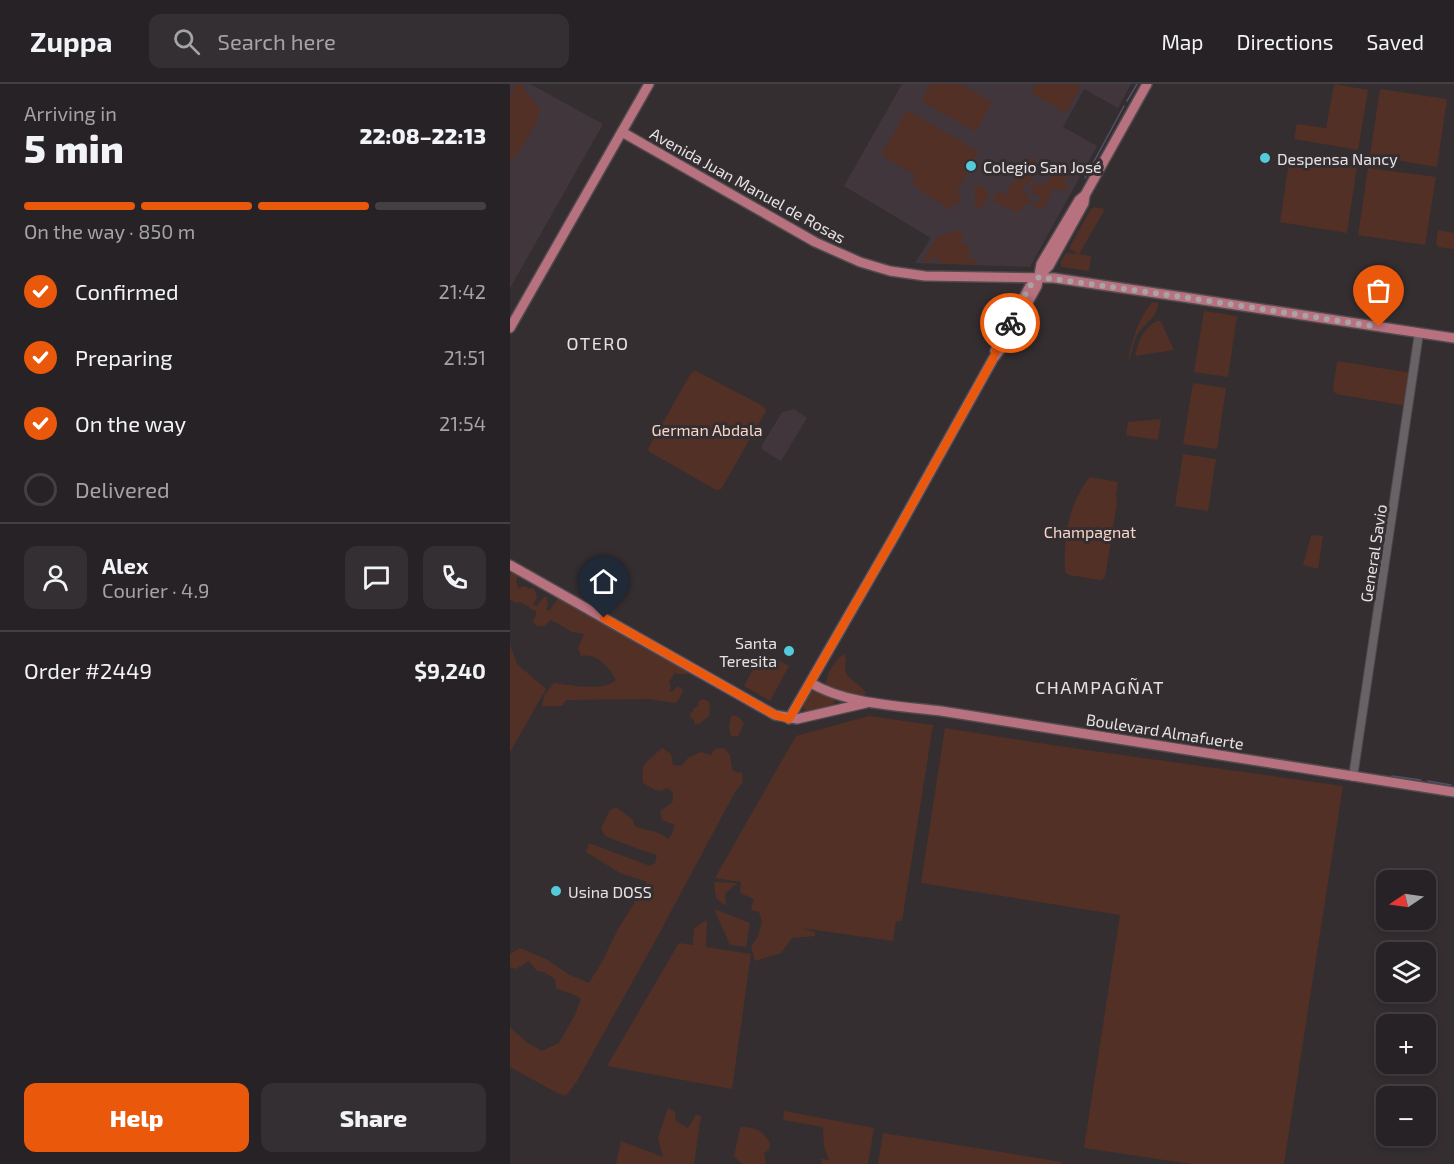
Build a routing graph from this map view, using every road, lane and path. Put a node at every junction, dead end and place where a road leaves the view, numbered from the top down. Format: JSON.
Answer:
{"nodes":[{"id":1,"x":649,"y":84,"type":"edge"},
{"id":2,"x":1148,"y":84,"type":"edge"},
{"id":3,"x":622,"y":132,"type":"junction"},
{"id":4,"x":1039,"y":277,"type":"junction"},
{"id":5,"x":510,"y":328,"type":"edge"},
{"id":6,"x":1419,"y":333,"type":"junction"},
{"id":7,"x":1454,"y":338,"type":"edge"},
{"id":8,"x":510,"y":565,"type":"edge"},
{"id":9,"x":811,"y":683,"type":"junction"},
{"id":10,"x":871,"y":702,"type":"junction"},
{"id":11,"x":789,"y":719,"type":"junction"},
{"id":12,"x":1353,"y":777,"type":"junction"},
{"id":13,"x":1454,"y":792,"type":"edge"}],
"edges":[{"from":1,"to":3,"type":"main road"},
{"from":2,"to":4,"type":"main road"},
{"from":3,"to":4,"type":"main road","name":"Avenida Juan Manuel de Rosas"},
{"from":3,"to":5,"type":"main road"},
{"from":4,"to":6,"type":"main road","name":"Avenida Juan Manuel de Rosas"},
{"from":4,"to":9,"type":"main road"},
{"from":6,"to":7,"type":"main road","name":"Avenida Juan Manuel de Rosas"},
{"from":6,"to":12,"type":"street","name":"General Savio"},
{"from":8,"to":11,"type":"main road"},
{"from":9,"to":10,"type":"main road","name":"Boulevard Almafuerte"},
{"from":9,"to":11,"type":"main road"},
{"from":10,"to":11,"type":"main road","name":"Boulevard Almafuerte"},
{"from":10,"to":12,"type":"main road","name":"Boulevard Almafuerte"},
{"from":12,"to":13,"type":"main road","name":"Boulevard Almafuerte"}]}
